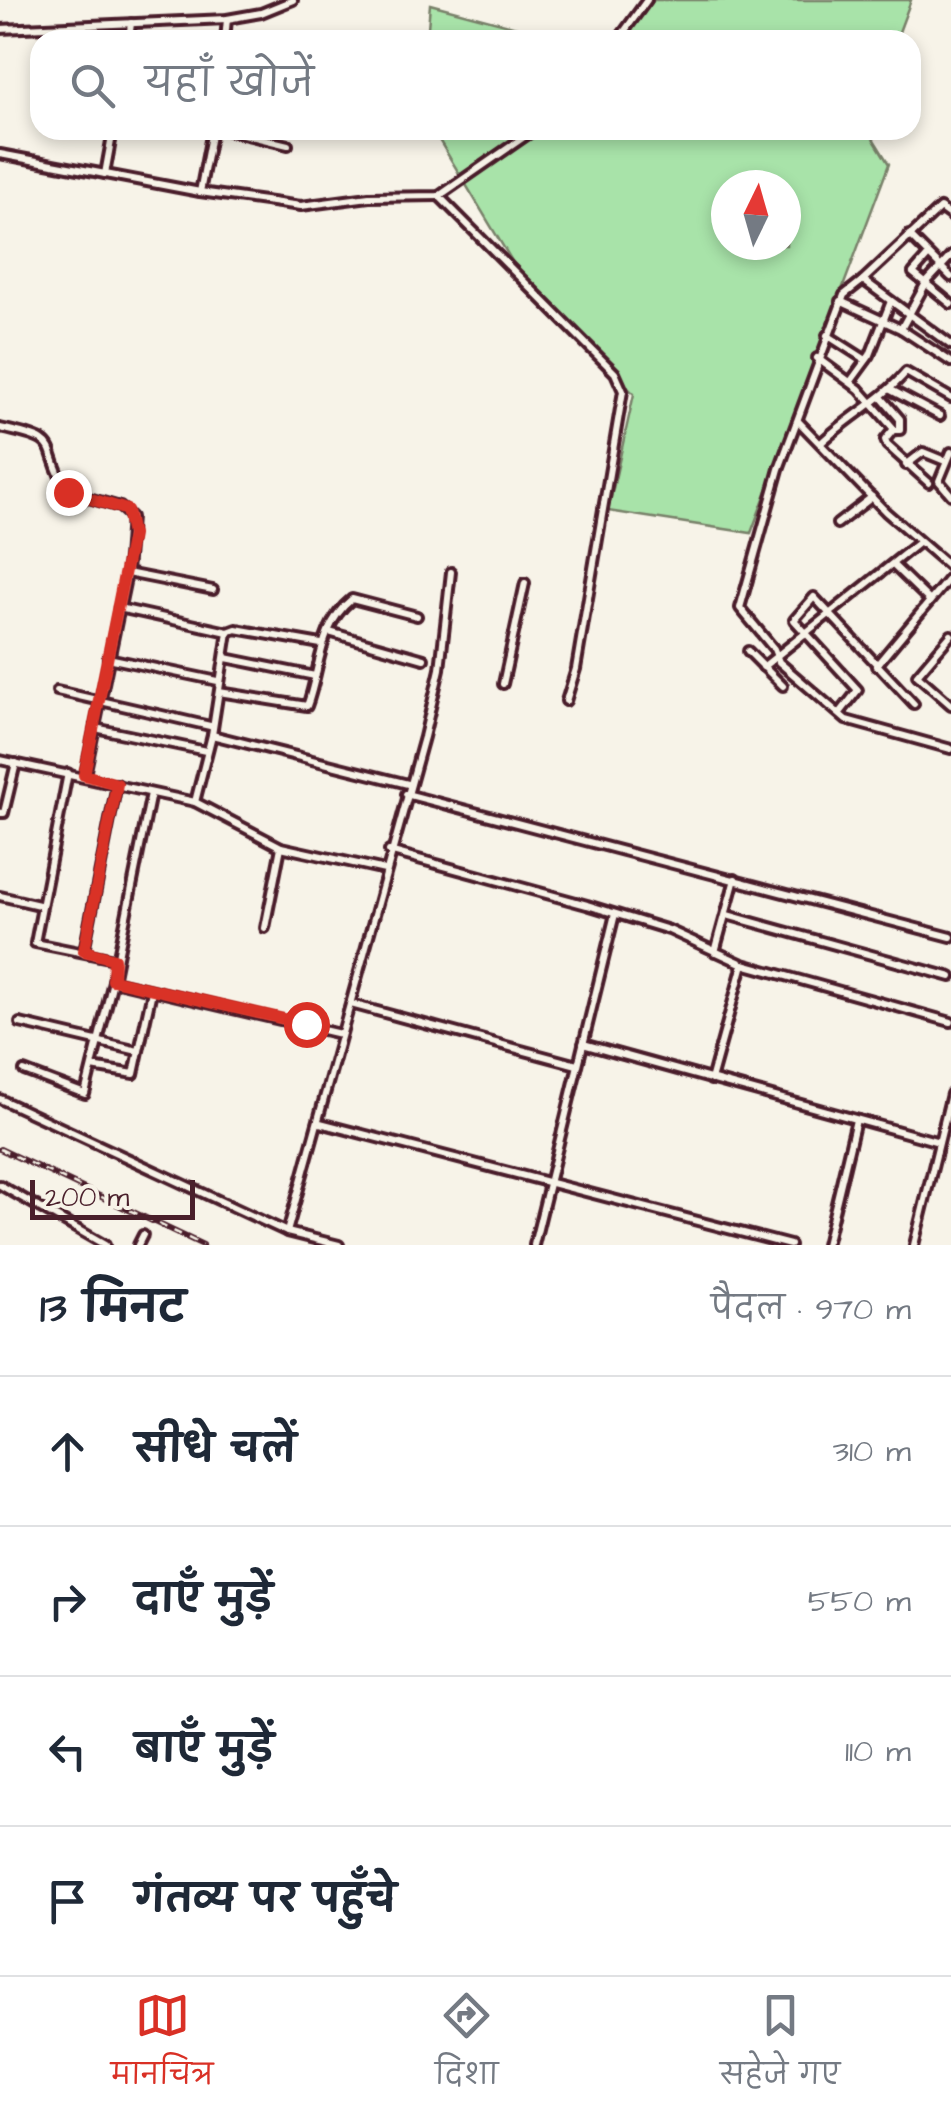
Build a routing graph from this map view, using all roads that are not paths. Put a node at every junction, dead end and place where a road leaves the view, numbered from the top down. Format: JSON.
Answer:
{"nodes":[{"id":1,"x":262,"y":0,"type":"edge"},
{"id":2,"x":293,"y":0,"type":"edge"},
{"id":3,"x":647,"y":0,"type":"edge"},
{"id":4,"x":261,"y":13,"type":"junction"},
{"id":5,"x":227,"y":19,"type":"junction"},
{"id":6,"x":131,"y":23,"type":"junction"},
{"id":7,"x":0,"y":29,"type":"edge"},
{"id":8,"x":131,"y":30,"type":"edge"},
{"id":9,"x":226,"y":30,"type":"edge"},
{"id":10,"x":625,"y":30,"type":"edge"},
{"id":11,"x":111,"y":140,"type":"edge"},
{"id":12,"x":210,"y":140,"type":"edge"},
{"id":13,"x":270,"y":140,"type":"edge"},
{"id":14,"x":520,"y":140,"type":"edge"},
{"id":15,"x":288,"y":144,"type":"dead end"},
{"id":16,"x":0,"y":154,"type":"edge"},
{"id":17,"x":105,"y":174,"type":"junction"},
{"id":18,"x":200,"y":192,"type":"junction"},
{"id":19,"x":439,"y":196,"type":"junction"},
{"id":20,"x":951,"y":216,"type":"edge"},
{"id":21,"x":910,"y":236,"type":"junction"},
{"id":22,"x":928,"y":256,"type":"junction"},
{"id":23,"x":951,"y":256,"type":"edge"},
{"id":24,"x":940,"y":266,"type":"junction"},
{"id":25,"x":951,"y":276,"type":"edge"},
{"id":26,"x":863,"y":280,"type":"junction"},
{"id":27,"x":926,"y":283,"type":"junction"},
{"id":28,"x":840,"y":301,"type":"junction"},
{"id":29,"x":891,"y":301,"type":"junction"},
{"id":30,"x":951,"y":304,"type":"edge"},
{"id":31,"x":910,"y":313,"type":"junction"},
{"id":32,"x":880,"y":322,"type":"junction"},
{"id":33,"x":901,"y":329,"type":"junction"},
{"id":34,"x":826,"y":335,"type":"junction"},
{"id":35,"x":951,"y":345,"type":"edge"},
{"id":36,"x":817,"y":358,"type":"junction"},
{"id":37,"x":866,"y":360,"type":"junction"},
{"id":38,"x":951,"y":362,"type":"edge"},
{"id":39,"x":851,"y":381,"type":"junction"},
{"id":40,"x":891,"y":390,"type":"junction"},
{"id":41,"x":881,"y":397,"type":"junction"},
{"id":42,"x":951,"y":398,"type":"edge"},
{"id":43,"x":870,"y":402,"type":"junction"},
{"id":44,"x":940,"y":416,"type":"dead end"},
{"id":45,"x":799,"y":422,"type":"junction"},
{"id":46,"x":0,"y":428,"type":"edge"},
{"id":47,"x":894,"y":429,"type":"junction"},
{"id":48,"x":821,"y":443,"type":"junction"},
{"id":49,"x":951,"y":452,"type":"edge"},
{"id":50,"x":945,"y":461,"type":"junction"},
{"id":51,"x":906,"y":465,"type":"junction"},
{"id":52,"x":929,"y":483,"type":"dead end"},
{"id":53,"x":951,"y":496,"type":"edge"},
{"id":54,"x":872,"y":497,"type":"junction"},
{"id":55,"x":837,"y":524,"type":"dead end"},
{"id":56,"x":918,"y":543,"type":"junction"},
{"id":57,"x":893,"y":565,"type":"junction"},
{"id":58,"x":951,"y":568,"type":"edge"},
{"id":59,"x":451,"y":572,"type":"dead end"},
{"id":60,"x":127,"y":573,"type":"junction"},
{"id":61,"x":951,"y":576,"type":"edge"},
{"id":62,"x":525,"y":583,"type":"dead end"},
{"id":63,"x":213,"y":590,"type":"dead end"},
{"id":64,"x":930,"y":601,"type":"junction"},
{"id":65,"x":119,"y":608,"type":"junction"},
{"id":66,"x":831,"y":613,"type":"junction"},
{"id":67,"x":417,"y":616,"type":"dead end"},
{"id":68,"x":228,"y":632,"type":"junction"},
{"id":69,"x":328,"y":632,"type":"junction"},
{"id":70,"x":803,"y":634,"type":"junction"},
{"id":71,"x":949,"y":642,"type":"edge"},
{"id":72,"x":321,"y":644,"type":"junction"},
{"id":73,"x":748,"y":652,"type":"dead end"},
{"id":74,"x":776,"y":656,"type":"junction"},
{"id":75,"x":108,"y":658,"type":"junction"},
{"id":76,"x":226,"y":658,"type":"junction"},
{"id":77,"x":424,"y":659,"type":"dead end"},
{"id":78,"x":876,"y":666,"type":"junction"},
{"id":79,"x":763,"y":667,"type":"junction"},
{"id":80,"x":314,"y":676,"type":"junction"},
{"id":81,"x":218,"y":680,"type":"junction"},
{"id":82,"x":502,"y":684,"type":"dead end"},
{"id":83,"x":784,"y":686,"type":"dead end"},
{"id":84,"x":57,"y":692,"type":"dead end"},
{"id":85,"x":219,"y":692,"type":"junction"},
{"id":86,"x":566,"y":701,"type":"dead end"},
{"id":87,"x":100,"y":702,"type":"junction"},
{"id":88,"x":914,"y":704,"type":"dead end"},
{"id":89,"x":951,"y":705,"type":"edge"},
{"id":90,"x":840,"y":713,"type":"junction"},
{"id":91,"x":95,"y":728,"type":"junction"},
{"id":92,"x":211,"y":731,"type":"junction"},
{"id":93,"x":951,"y":748,"type":"edge"},
{"id":94,"x":206,"y":751,"type":"junction"},
{"id":95,"x":0,"y":760,"type":"edge"},
{"id":96,"x":16,"y":763,"type":"junction"},
{"id":97,"x":68,"y":774,"type":"junction"},
{"id":98,"x":84,"y":775,"type":"junction"},
{"id":99,"x":117,"y":784,"type":"junction"},
{"id":100,"x":408,"y":784,"type":"junction"},
{"id":101,"x":151,"y":792,"type":"junction"},
{"id":102,"x":406,"y":794,"type":"junction"},
{"id":103,"x":195,"y":802,"type":"junction"},
{"id":104,"x":0,"y":812,"type":"edge"},
{"id":105,"x":281,"y":847,"type":"junction"},
{"id":106,"x":389,"y":852,"type":"junction"},
{"id":107,"x":384,"y":870,"type":"junction"},
{"id":108,"x":736,"y":879,"type":"junction"},
{"id":109,"x":0,"y":896,"type":"edge"},
{"id":110,"x":40,"y":906,"type":"junction"},
{"id":111,"x":615,"y":914,"type":"junction"},
{"id":112,"x":727,"y":915,"type":"junction"},
{"id":113,"x":265,"y":928,"type":"dead end"},
{"id":114,"x":951,"y":937,"type":"edge"},
{"id":115,"x":84,"y":951,"type":"junction"},
{"id":116,"x":714,"y":952,"type":"junction"},
{"id":117,"x":114,"y":959,"type":"junction"},
{"id":118,"x":744,"y":964,"type":"junction"},
{"id":119,"x":951,"y":976,"type":"edge"},
{"id":120,"x":113,"y":980,"type":"junction"},
{"id":121,"x":152,"y":991,"type":"junction"},
{"id":122,"x":352,"y":1004,"type":"junction"},
{"id":123,"x":951,"y":1022,"type":"edge"},
{"id":124,"x":20,"y":1023,"type":"dead end"},
{"id":125,"x":340,"y":1034,"type":"junction"},
{"id":126,"x":97,"y":1041,"type":"junction"},
{"id":127,"x":583,"y":1044,"type":"junction"},
{"id":128,"x":138,"y":1051,"type":"junction"},
{"id":129,"x":577,"y":1065,"type":"junction"},
{"id":130,"x":92,"y":1067,"type":"junction"},
{"id":131,"x":24,"y":1071,"type":"dead end"},
{"id":132,"x":711,"y":1080,"type":"junction"},
{"id":133,"x":951,"y":1094,"type":"edge"},
{"id":134,"x":0,"y":1099,"type":"edge"},
{"id":135,"x":856,"y":1120,"type":"junction"},
{"id":136,"x":320,"y":1124,"type":"junction"},
{"id":137,"x":939,"y":1142,"type":"junction"},
{"id":138,"x":0,"y":1184,"type":"edge"},
{"id":139,"x":552,"y":1184,"type":"junction"},
{"id":140,"x":287,"y":1232,"type":"junction"},
{"id":141,"x":143,"y":1234,"type":"dead end"},
{"id":142,"x":105,"y":1245,"type":"edge"},
{"id":143,"x":138,"y":1245,"type":"edge"},
{"id":144,"x":339,"y":1245,"type":"edge"},
{"id":145,"x":534,"y":1245,"type":"edge"},
{"id":146,"x":790,"y":1245,"type":"edge"},
{"id":147,"x":826,"y":1245,"type":"edge"},
{"id":148,"x":914,"y":1245,"type":"edge"}],
"edges":[{"from":1,"to":4,"type":"street"},
{"from":2,"to":4,"type":"street"},
{"from":3,"to":10,"type":"street"},
{"from":4,"to":5,"type":"street"},
{"from":5,"to":6,"type":"street"},
{"from":5,"to":9,"type":"street"},
{"from":6,"to":7,"type":"street"},
{"from":6,"to":8,"type":"street"},
{"from":11,"to":17,"type":"street"},
{"from":12,"to":18,"type":"street"},
{"from":13,"to":15,"type":"street"},
{"from":14,"to":19,"type":"street"},
{"from":16,"to":17,"type":"street"},
{"from":17,"to":18,"type":"street"},
{"from":18,"to":19,"type":"street"},
{"from":19,"to":86,"type":"street"},
{"from":20,"to":21,"type":"street"},
{"from":21,"to":22,"type":"street"},
{"from":21,"to":26,"type":"street"},
{"from":22,"to":24,"type":"street"},
{"from":22,"to":27,"type":"street"},
{"from":23,"to":24,"type":"street"},
{"from":24,"to":25,"type":"street"},
{"from":24,"to":27,"type":"street"},
{"from":26,"to":28,"type":"street"},
{"from":26,"to":29,"type":"street"},
{"from":27,"to":30,"type":"street"},
{"from":27,"to":31,"type":"street"},
{"from":28,"to":32,"type":"street"},
{"from":28,"to":34,"type":"street"},
{"from":29,"to":31,"type":"street"},
{"from":29,"to":32,"type":"street"},
{"from":31,"to":33,"type":"street"},
{"from":31,"to":35,"type":"street"},
{"from":32,"to":33,"type":"street"},
{"from":32,"to":37,"type":"street"},
{"from":33,"to":38,"type":"street"},
{"from":34,"to":36,"type":"street"},
{"from":34,"to":37,"type":"street"},
{"from":36,"to":39,"type":"street"},
{"from":36,"to":45,"type":"street"},
{"from":37,"to":39,"type":"street"},
{"from":39,"to":43,"type":"street"},
{"from":40,"to":41,"type":"street"},
{"from":40,"to":42,"type":"street"},
{"from":40,"to":44,"type":"street"},
{"from":41,"to":43,"type":"street"},
{"from":41,"to":47,"type":"street"},
{"from":43,"to":47,"type":"street"},
{"from":43,"to":48,"type":"street"},
{"from":45,"to":48,"type":"street"},
{"from":45,"to":74,"type":"street"},
{"from":46,"to":60,"type":"street"},
{"from":47,"to":51,"type":"street"},
{"from":48,"to":54,"type":"street"},
{"from":49,"to":50,"type":"street"},
{"from":50,"to":51,"type":"street"},
{"from":50,"to":53,"type":"street"},
{"from":51,"to":52,"type":"street"},
{"from":54,"to":55,"type":"street"},
{"from":54,"to":56,"type":"street"},
{"from":56,"to":57,"type":"street"},
{"from":56,"to":58,"type":"street"},
{"from":57,"to":64,"type":"street"},
{"from":57,"to":66,"type":"street"},
{"from":59,"to":100,"type":"street"},
{"from":60,"to":63,"type":"street"},
{"from":60,"to":65,"type":"street"},
{"from":61,"to":64,"type":"street"},
{"from":62,"to":82,"type":"street"},
{"from":64,"to":78,"type":"street"},
{"from":65,"to":68,"type":"street"},
{"from":65,"to":75,"type":"street"},
{"from":66,"to":70,"type":"street"},
{"from":66,"to":70,"type":"street"},
{"from":66,"to":78,"type":"street"},
{"from":67,"to":69,"type":"street"},
{"from":68,"to":72,"type":"street"},
{"from":68,"to":76,"type":"street"},
{"from":69,"to":72,"type":"street"},
{"from":69,"to":77,"type":"street"},
{"from":70,"to":74,"type":"street"},
{"from":70,"to":90,"type":"street"},
{"from":71,"to":89,"type":"street"},
{"from":72,"to":80,"type":"street"},
{"from":73,"to":79,"type":"street"},
{"from":74,"to":79,"type":"street"},
{"from":74,"to":90,"type":"street"},
{"from":75,"to":81,"type":"street"},
{"from":75,"to":87,"type":"street"},
{"from":76,"to":80,"type":"street"},
{"from":76,"to":81,"type":"street"},
{"from":78,"to":88,"type":"street"},
{"from":79,"to":83,"type":"street"},
{"from":80,"to":85,"type":"street"},
{"from":81,"to":85,"type":"street"},
{"from":84,"to":87,"type":"street"},
{"from":85,"to":92,"type":"street"},
{"from":87,"to":91,"type":"street"},
{"from":87,"to":92,"type":"street"},
{"from":90,"to":93,"type":"street"},
{"from":91,"to":94,"type":"street"},
{"from":91,"to":98,"type":"street"},
{"from":92,"to":94,"type":"street"},
{"from":92,"to":100,"type":"street"},
{"from":94,"to":103,"type":"street"},
{"from":95,"to":96,"type":"street"},
{"from":96,"to":97,"type":"street"},
{"from":96,"to":104,"type":"street"},
{"from":97,"to":98,"type":"street"},
{"from":97,"to":110,"type":"street"},
{"from":98,"to":99,"type":"street"},
{"from":99,"to":101,"type":"street"},
{"from":99,"to":115,"type":"street"},
{"from":100,"to":102,"type":"street"},
{"from":101,"to":103,"type":"street"},
{"from":101,"to":117,"type":"street"},
{"from":102,"to":106,"type":"street"},
{"from":102,"to":108,"type":"street"},
{"from":103,"to":105,"type":"street"},
{"from":105,"to":107,"type":"street"},
{"from":105,"to":113,"type":"street"},
{"from":106,"to":107,"type":"street"},
{"from":106,"to":111,"type":"street"},
{"from":107,"to":122,"type":"street"},
{"from":108,"to":112,"type":"street"},
{"from":108,"to":114,"type":"street"},
{"from":109,"to":110,"type":"street"},
{"from":110,"to":115,"type":"street"},
{"from":111,"to":116,"type":"street"},
{"from":111,"to":127,"type":"street"},
{"from":112,"to":116,"type":"street"},
{"from":112,"to":119,"type":"street"},
{"from":115,"to":117,"type":"street"},
{"from":116,"to":118,"type":"street"},
{"from":117,"to":120,"type":"street"},
{"from":118,"to":123,"type":"street"},
{"from":118,"to":132,"type":"street"},
{"from":120,"to":121,"type":"street"},
{"from":120,"to":126,"type":"street"},
{"from":121,"to":125,"type":"street"},
{"from":121,"to":128,"type":"street"},
{"from":122,"to":125,"type":"street"},
{"from":122,"to":129,"type":"street"},
{"from":124,"to":126,"type":"street"},
{"from":125,"to":136,"type":"street"},
{"from":126,"to":128,"type":"street"},
{"from":126,"to":130,"type":"street"},
{"from":127,"to":129,"type":"street"},
{"from":127,"to":132,"type":"street"},
{"from":128,"to":130,"type":"street"},
{"from":129,"to":139,"type":"street"},
{"from":130,"to":131,"type":"street"},
{"from":132,"to":135,"type":"street"},
{"from":133,"to":137,"type":"street"},
{"from":134,"to":140,"type":"street"},
{"from":135,"to":137,"type":"street"},
{"from":135,"to":147,"type":"street"},
{"from":136,"to":139,"type":"street"},
{"from":136,"to":140,"type":"street"},
{"from":137,"to":148,"type":"street"},
{"from":138,"to":142,"type":"street"},
{"from":139,"to":145,"type":"street"},
{"from":139,"to":146,"type":"street"},
{"from":140,"to":144,"type":"street"},
{"from":141,"to":143,"type":"street"}]}
